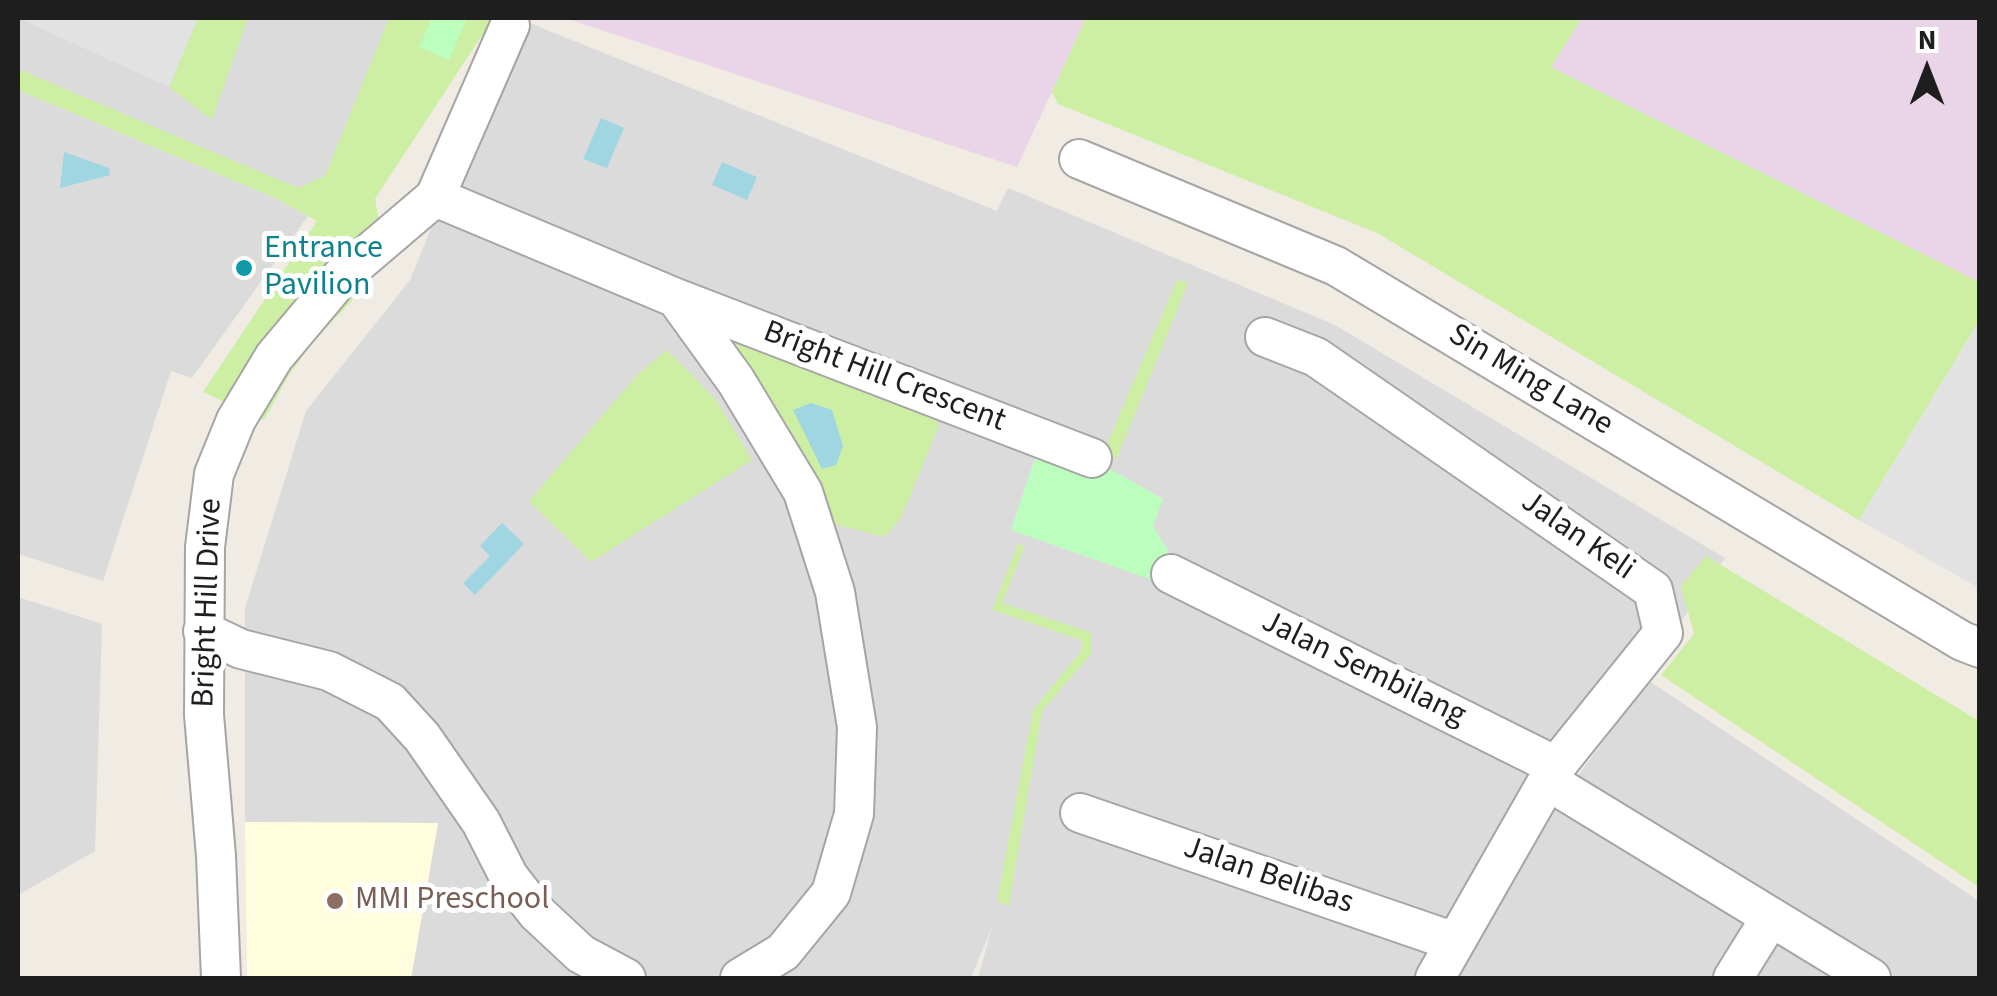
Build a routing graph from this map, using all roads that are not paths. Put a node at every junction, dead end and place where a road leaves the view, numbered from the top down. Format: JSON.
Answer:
{"nodes":[{"id":1,"x":510,"y":25,"type":"dead end"},
{"id":2,"x":1078,"y":158,"type":"dead end"},
{"id":3,"x":435,"y":198,"type":"junction"},
{"id":4,"x":676,"y":298,"type":"junction"},
{"id":5,"x":1265,"y":337,"type":"dead end"},
{"id":6,"x":1092,"y":458,"type":"dead end"},
{"id":7,"x":1171,"y":574,"type":"dead end"},
{"id":8,"x":203,"y":631,"type":"junction"},
{"id":9,"x":1974,"y":649,"type":"edge"},
{"id":10,"x":1552,"y":773,"type":"junction"},
{"id":11,"x":1080,"y":813,"type":"dead end"},
{"id":12,"x":1771,"y":917,"type":"junction"},
{"id":13,"x":1455,"y":942,"type":"junction"},
{"id":14,"x":221,"y":978,"type":"edge"},
{"id":15,"x":626,"y":978,"type":"edge"},
{"id":16,"x":740,"y":978,"type":"edge"},
{"id":17,"x":1435,"y":978,"type":"edge"},
{"id":18,"x":1733,"y":978,"type":"edge"},
{"id":19,"x":1870,"y":978,"type":"edge"}],
"edges":[{"from":1,"to":3,"type":"street","name":"Bright Hill Drive"},
{"from":2,"to":9,"type":"street","name":"Sin Ming Lane"},
{"from":3,"to":4,"type":"street","name":"Bright Hill Crescent"},
{"from":3,"to":8,"type":"street","name":"Bright Hill Drive"},
{"from":4,"to":6,"type":"street","name":"Bright Hill Crescent"},
{"from":4,"to":16,"type":"street","name":"Bright Hill Crescent"},
{"from":5,"to":10,"type":"street","name":"Jalan Keli"},
{"from":7,"to":10,"type":"street","name":"Jalan Sembilang"},
{"from":8,"to":14,"type":"street","name":"Bright Hill Drive"},
{"from":8,"to":15,"type":"street"},
{"from":10,"to":12,"type":"street","name":"Jalan Sembilang"},
{"from":10,"to":13,"type":"street","name":"Jalan Keli"},
{"from":11,"to":13,"type":"street","name":"Jalan Belibas"},
{"from":12,"to":18,"type":"street"},
{"from":12,"to":19,"type":"street","name":"Jalan Sembilang"},
{"from":13,"to":17,"type":"street","name":"Jalan Keli"}]}
